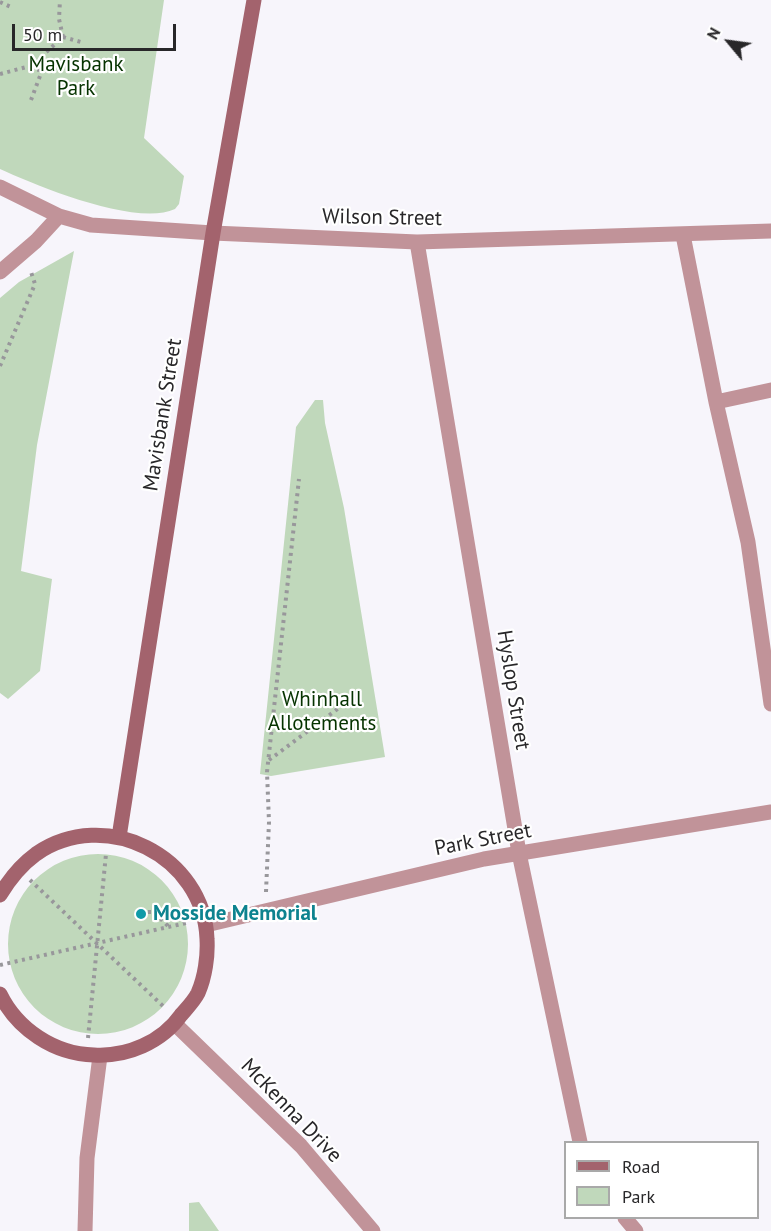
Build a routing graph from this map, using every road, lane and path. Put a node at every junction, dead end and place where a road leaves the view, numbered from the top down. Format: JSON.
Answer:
{"nodes":[{"id":1,"x":60,"y":0,"type":"edge"},
{"id":2,"x":254,"y":0,"type":"edge"},
{"id":3,"x":0,"y":2,"type":"edge"},
{"id":4,"x":11,"y":7,"type":"dead end"},
{"id":5,"x":63,"y":37,"type":"junction"},
{"id":6,"x":81,"y":42,"type":"dead end"},
{"id":7,"x":38,"y":64,"type":"junction"},
{"id":8,"x":0,"y":75,"type":"edge"},
{"id":9,"x":31,"y":100,"type":"dead end"},
{"id":10,"x":0,"y":187,"type":"edge"},
{"id":11,"x":59,"y":216,"type":"junction"},
{"id":12,"x":771,"y":231,"type":"edge"},
{"id":13,"x":213,"y":233,"type":"junction"},
{"id":14,"x":682,"y":235,"type":"junction"},
{"id":15,"x":417,"y":242,"type":"junction"},
{"id":16,"x":25,"y":250,"type":"junction"},
{"id":17,"x":0,"y":272,"type":"edge"},
{"id":18,"x":0,"y":366,"type":"edge"},
{"id":19,"x":771,"y":390,"type":"edge"},
{"id":20,"x":716,"y":402,"type":"junction"},
{"id":21,"x":299,"y":479,"type":"dead end"},
{"id":22,"x":351,"y":699,"type":"dead end"},
{"id":23,"x":771,"y":704,"type":"edge"},
{"id":24,"x":269,"y":761,"type":"junction"},
{"id":25,"x":771,"y":812,"type":"edge"},
{"id":26,"x":113,"y":836,"type":"junction"},
{"id":27,"x":519,"y":853,"type":"junction"},
{"id":28,"x":10,"y":872,"type":"edge"},
{"id":29,"x":0,"y":895,"type":"edge"},
{"id":30,"x":267,"y":911,"type":"junction"},
{"id":31,"x":148,"y":912,"type":"dead end"},
{"id":32,"x":205,"y":922,"type":"junction"},
{"id":33,"x":169,"y":927,"type":"junction"},
{"id":34,"x":97,"y":943,"type":"junction"},
{"id":35,"x":0,"y":965,"type":"edge"},
{"id":36,"x":0,"y":994,"type":"edge"},
{"id":37,"x":177,"y":1022,"type":"junction"},
{"id":38,"x":93,"y":1055,"type":"junction"},
{"id":39,"x":580,"y":1141,"type":"edge"},
{"id":40,"x":626,"y":1219,"type":"edge"},
{"id":41,"x":85,"y":1231,"type":"edge"},
{"id":42,"x":373,"y":1231,"type":"edge"},
{"id":43,"x":636,"y":1231,"type":"edge"}],
"edges":[{"from":1,"to":5,"type":"path"},
{"from":2,"to":13,"type":"street","name":"Mavisbank Street"},
{"from":3,"to":4,"type":"path"},
{"from":5,"to":6,"type":"path"},
{"from":5,"to":7,"type":"path"},
{"from":7,"to":8,"type":"path"},
{"from":7,"to":9,"type":"path"},
{"from":10,"to":11,"type":"street","name":"Wilson Street"},
{"from":11,"to":13,"type":"street","name":"Wilson Street"},
{"from":11,"to":16,"type":"street"},
{"from":12,"to":14,"type":"street","name":"Wilson Street"},
{"from":13,"to":15,"type":"street","name":"Wilson Street"},
{"from":13,"to":26,"type":"street","name":"Mavisbank Street"},
{"from":14,"to":15,"type":"street","name":"Wilson Street"},
{"from":14,"to":20,"type":"street"},
{"from":15,"to":27,"type":"street","name":"Hyslop Street"},
{"from":16,"to":17,"type":"street"},
{"from":16,"to":18,"type":"path"},
{"from":19,"to":20,"type":"street"},
{"from":20,"to":23,"type":"street"},
{"from":21,"to":24,"type":"path"},
{"from":22,"to":24,"type":"path"},
{"from":24,"to":30,"type":"path"},
{"from":25,"to":27,"type":"street","name":"Park Street"},
{"from":26,"to":28,"type":"street"},
{"from":26,"to":32,"type":"street"},
{"from":26,"to":34,"type":"path"},
{"from":27,"to":30,"type":"street","name":"Park Street"},
{"from":27,"to":39,"type":"street","name":"Hyslop Street"},
{"from":28,"to":29,"type":"street"},
{"from":28,"to":34,"type":"path"},
{"from":30,"to":32,"type":"street","name":"Park Street"},
{"from":31,"to":33,"type":"path"},
{"from":32,"to":33,"type":"path"},
{"from":32,"to":37,"type":"street"},
{"from":33,"to":34,"type":"path"},
{"from":34,"to":35,"type":"path"},
{"from":34,"to":37,"type":"path"},
{"from":34,"to":38,"type":"path"},
{"from":36,"to":38,"type":"street"},
{"from":37,"to":38,"type":"street"},
{"from":37,"to":42,"type":"street","name":"McKenna Drive"},
{"from":38,"to":41,"type":"street"},
{"from":40,"to":43,"type":"street"}]}
